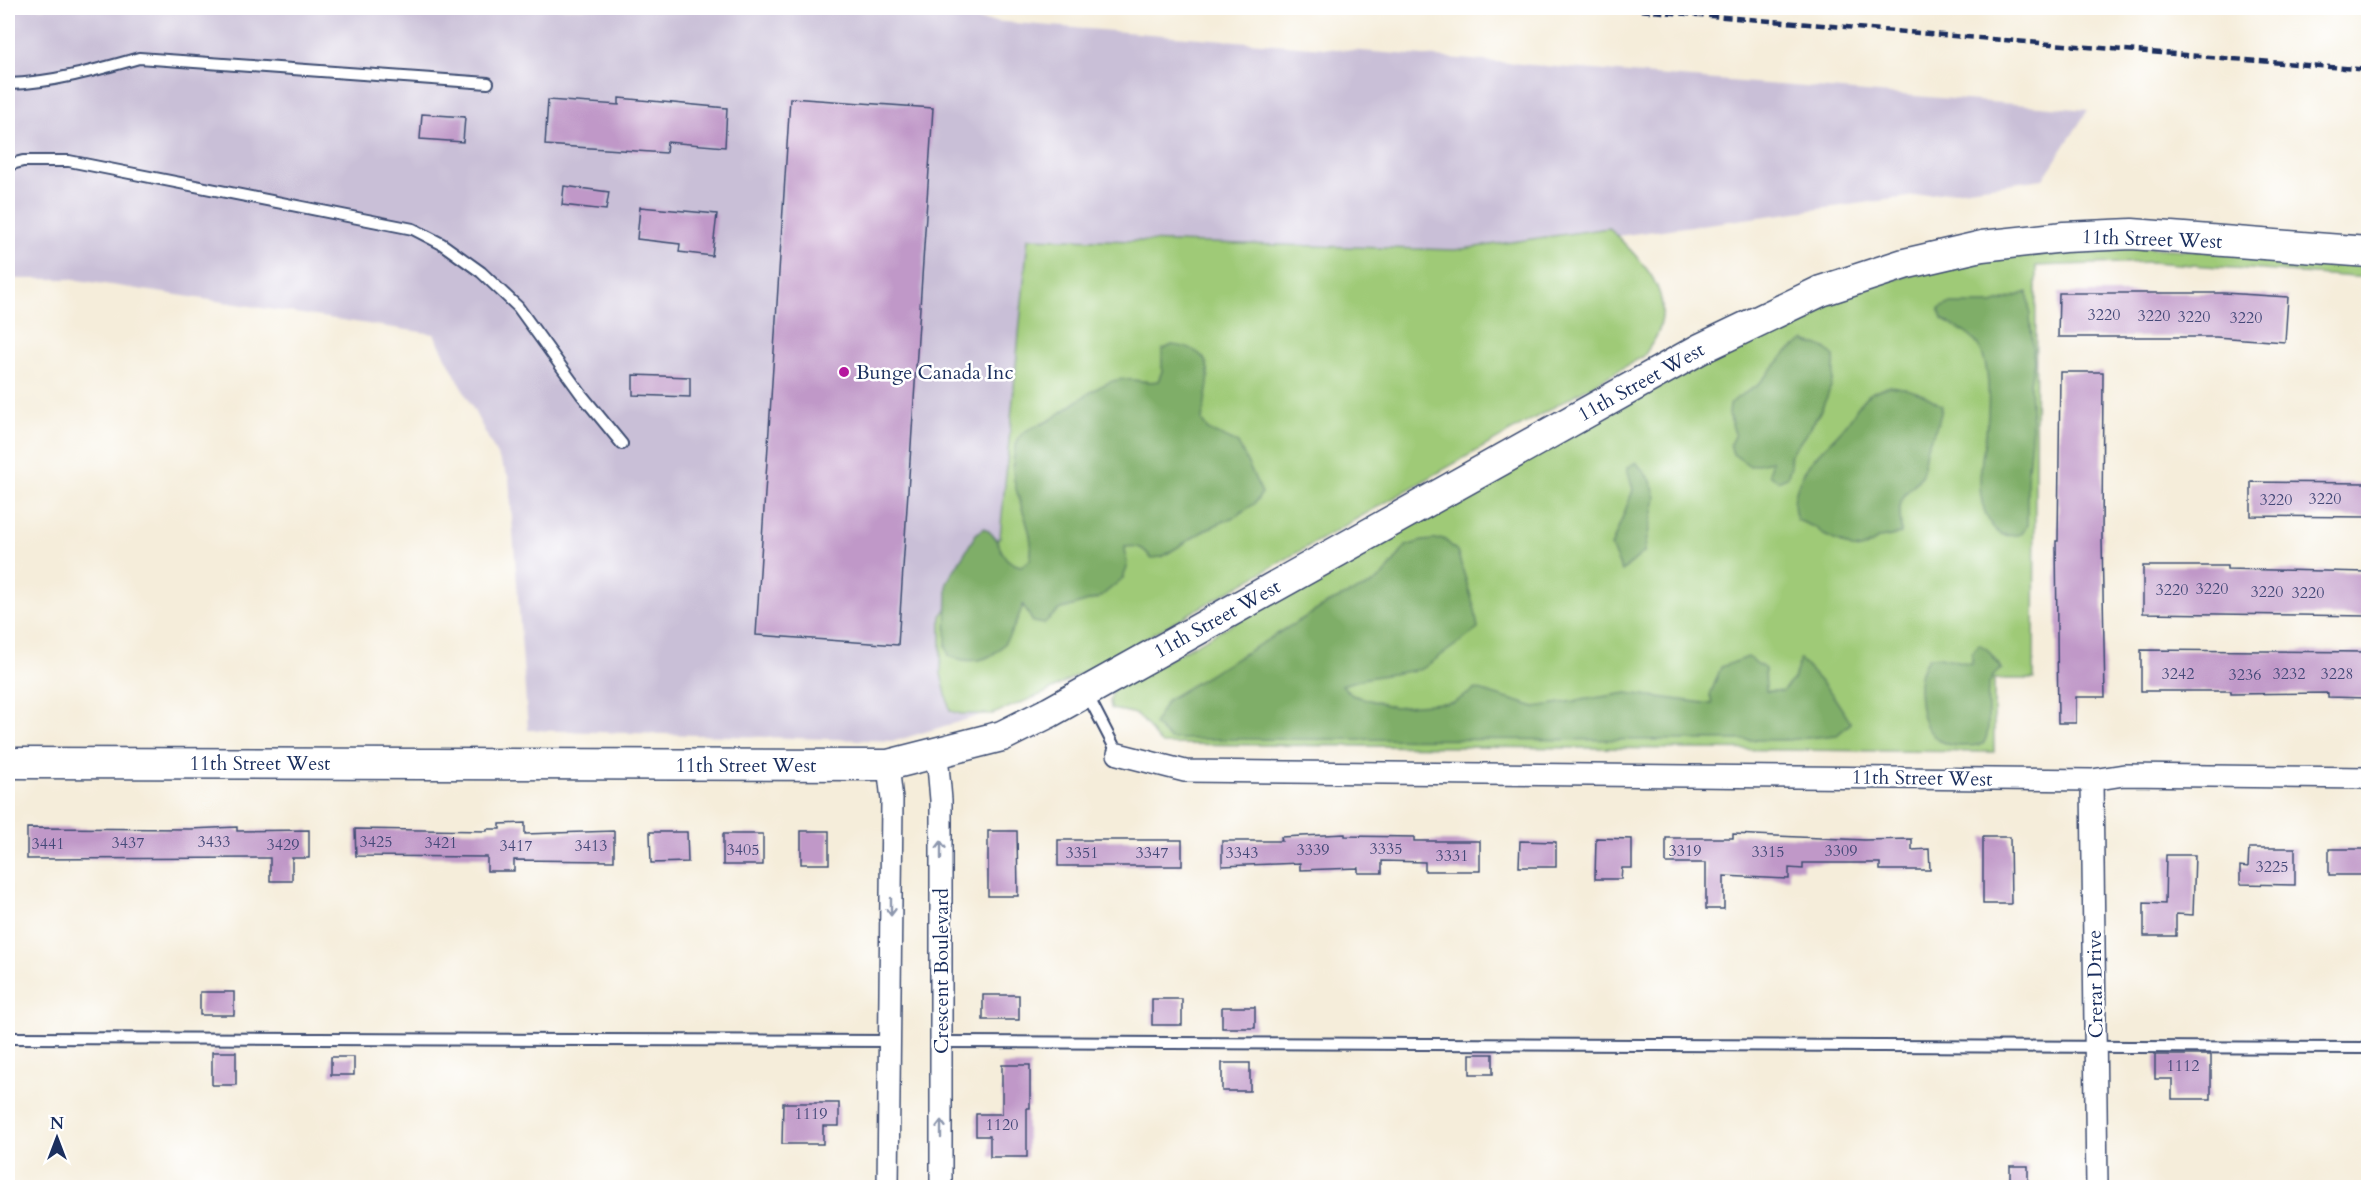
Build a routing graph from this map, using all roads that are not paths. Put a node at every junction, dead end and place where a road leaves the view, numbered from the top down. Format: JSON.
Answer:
{"nodes":[{"id":1,"x":488,"y":83,"type":"dead end"},
{"id":2,"x":8,"y":84,"type":"edge"},
{"id":3,"x":8,"y":165,"type":"edge"},
{"id":4,"x":2368,"y":252,"type":"edge"},
{"id":5,"x":622,"y":444,"type":"dead end"},
{"id":6,"x":1086,"y":692,"type":"junction"},
{"id":7,"x":937,"y":754,"type":"junction"},
{"id":8,"x":1118,"y":754,"type":"joint"},
{"id":9,"x":8,"y":763,"type":"edge"},
{"id":10,"x":888,"y":765,"type":"junction"},
{"id":11,"x":2368,"y":778,"type":"edge"},
{"id":12,"x":2092,"y":780,"type":"junction"},
{"id":13,"x":8,"y":1038,"type":"edge"},
{"id":14,"x":891,"y":1041,"type":"junction"},
{"id":15,"x":941,"y":1042,"type":"junction"},
{"id":16,"x":2096,"y":1046,"type":"junction"},
{"id":17,"x":2368,"y":1048,"type":"edge"},
{"id":18,"x":888,"y":1188,"type":"edge"},
{"id":19,"x":941,"y":1188,"type":"edge"},
{"id":20,"x":2097,"y":1188,"type":"edge"}],
"edges":[{"from":1,"to":2,"type":"lane"},
{"from":3,"to":5,"type":"lane"},
{"from":4,"to":6,"type":"main road","name":"11th Street West"},
{"from":6,"to":7,"type":"main road","name":"11th Street West"},
{"from":6,"to":8,"type":"lane"},
{"from":7,"to":10,"type":"main road","name":"11th Street West"},
{"from":15,"to":7,"type":"street","name":"Crescent Boulevard","one_way":true},
{"from":8,"to":12,"type":"street","name":"11th Street West"},
{"from":9,"to":10,"type":"main road","name":"11th Street West"},
{"from":10,"to":14,"type":"street","one_way":true},
{"from":11,"to":12,"type":"street","name":"11th Street West"},
{"from":12,"to":16,"type":"street","name":"Crerar Drive"},
{"from":13,"to":14,"type":"lane"},
{"from":14,"to":18,"type":"street"},
{"from":15,"to":16,"type":"lane"},
{"from":19,"to":15,"type":"street","name":"Crescent Boulevard","one_way":true},
{"from":16,"to":17,"type":"lane"},
{"from":16,"to":20,"type":"street","name":"Crerar Drive"}]}
